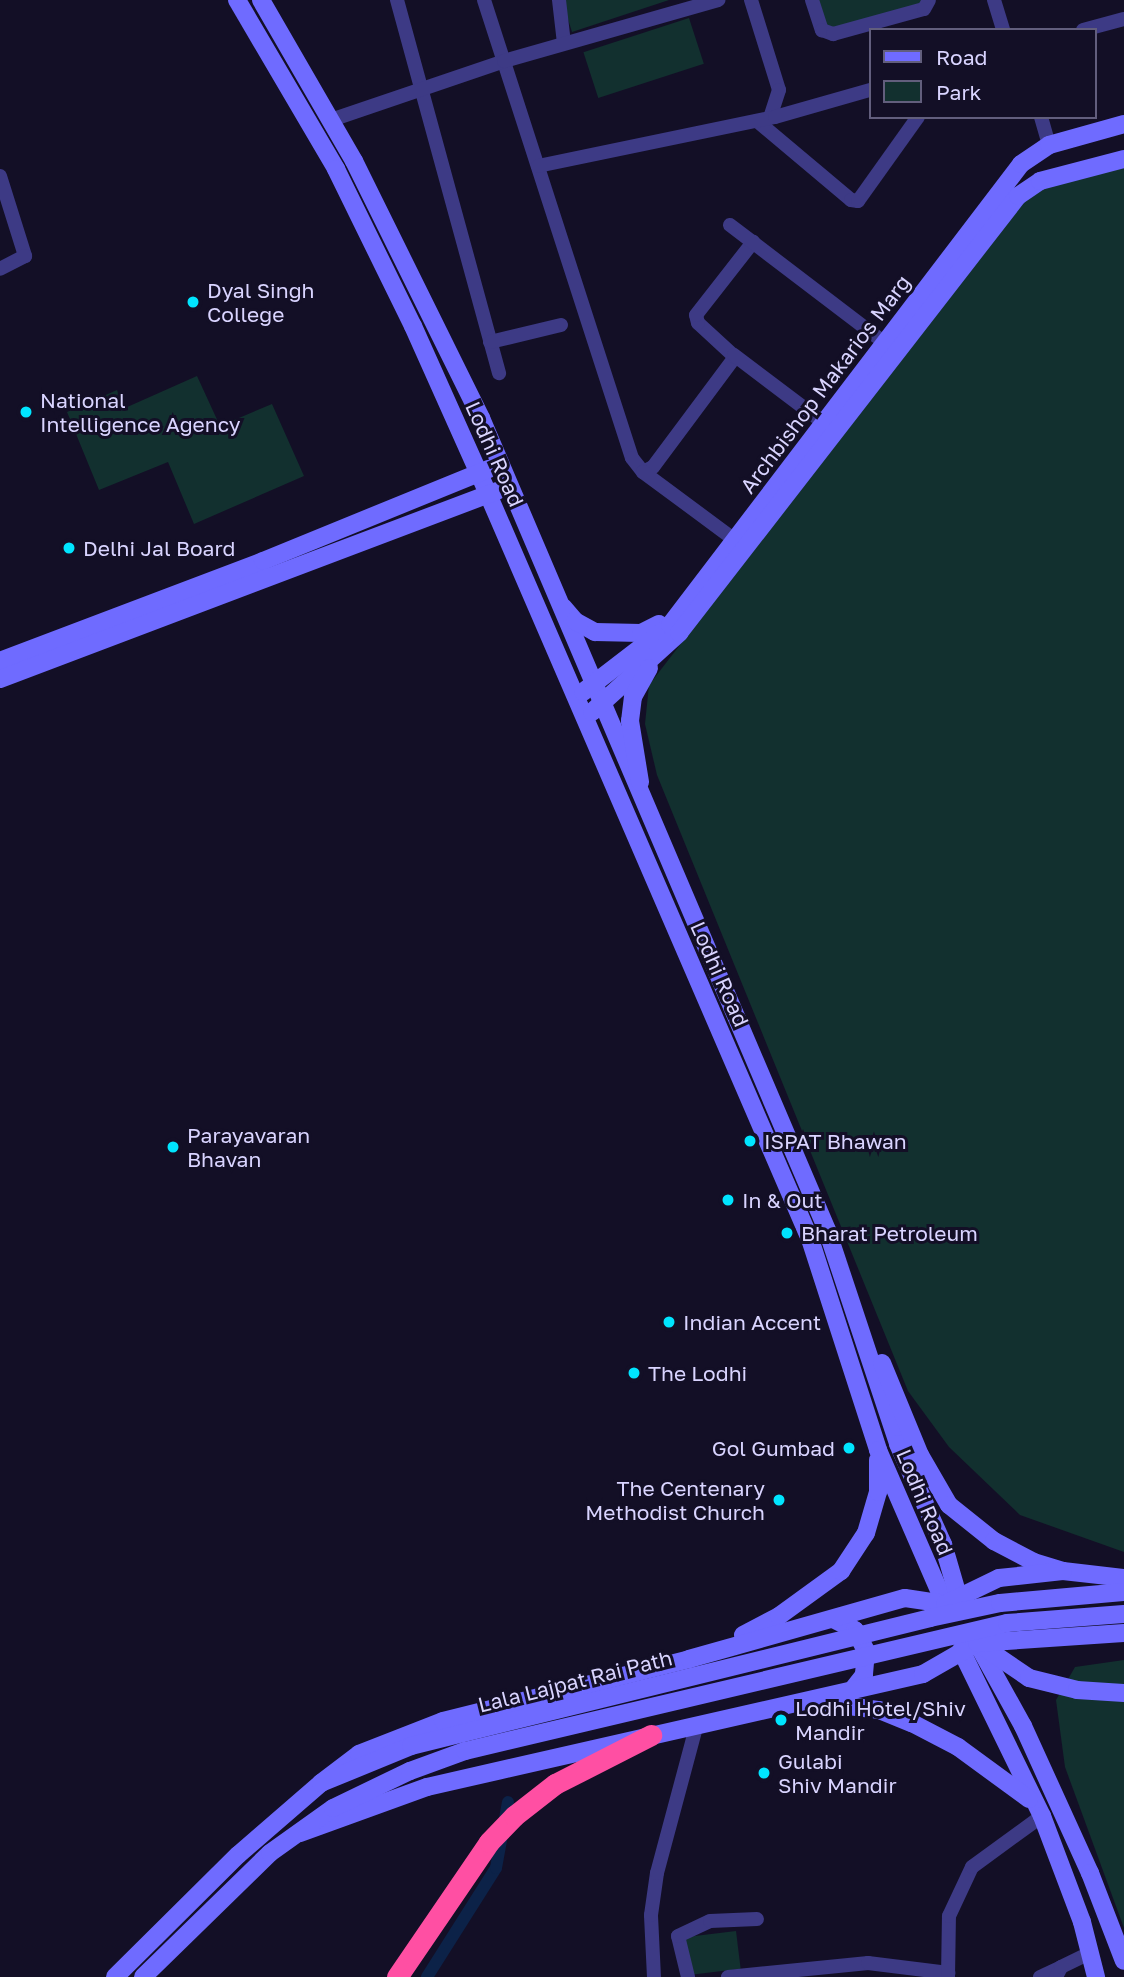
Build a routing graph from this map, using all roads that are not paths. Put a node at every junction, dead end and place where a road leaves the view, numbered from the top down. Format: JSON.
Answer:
{"nodes":[{"id":1,"x":237,"y":0,"type":"edge"},
{"id":2,"x":261,"y":0,"type":"edge"},
{"id":3,"x":397,"y":0,"type":"edge"},
{"id":4,"x":484,"y":0,"type":"edge"},
{"id":5,"x":559,"y":0,"type":"edge"},
{"id":6,"x":718,"y":0,"type":"edge"},
{"id":7,"x":751,"y":0,"type":"edge"},
{"id":8,"x":812,"y":0,"type":"edge"},
{"id":9,"x":929,"y":0,"type":"edge"},
{"id":10,"x":994,"y":0,"type":"edge"},
{"id":11,"x":687,"y":4,"type":"edge"},
{"id":12,"x":1124,"y":19,"type":"edge"},
{"id":13,"x":880,"y":26,"type":"edge"},
{"id":14,"x":1002,"y":28,"type":"edge"},
{"id":15,"x":1090,"y":28,"type":"edge"},
{"id":16,"x":564,"y":43,"type":"junction"},
{"id":17,"x":504,"y":61,"type":"junction"},
{"id":18,"x":419,"y":90,"type":"junction"},
{"id":19,"x":869,"y":90,"type":"edge"},
{"id":20,"x":917,"y":119,"type":"edge"},
{"id":21,"x":1042,"y":119,"type":"edge"},
{"id":22,"x":331,"y":120,"type":"junction"},
{"id":23,"x":763,"y":120,"type":"junction"},
{"id":24,"x":1124,"y":124,"type":"edge"},
{"id":25,"x":1049,"y":145,"type":"junction"},
{"id":26,"x":1124,"y":159,"type":"edge"},
{"id":27,"x":538,"y":166,"type":"junction"},
{"id":28,"x":0,"y":176,"type":"edge"},
{"id":29,"x":730,"y":225,"type":"dead end"},
{"id":30,"x":753,"y":242,"type":"junction"},
{"id":31,"x":0,"y":269,"type":"edge"},
{"id":32,"x":561,"y":325,"type":"dead end"},
{"id":33,"x":490,"y":342,"type":"junction"},
{"id":34,"x":891,"y":347,"type":"junction"},
{"id":35,"x":734,"y":355,"type":"junction"},
{"id":36,"x":499,"y":373,"type":"dead end"},
{"id":37,"x":824,"y":423,"type":"junction"},
{"id":38,"x":500,"y":464,"type":"junction"},
{"id":39,"x":643,"y":472,"type":"junction"},
{"id":40,"x":479,"y":473,"type":"junction"},
{"id":41,"x":510,"y":486,"type":"junction"},
{"id":42,"x":488,"y":494,"type":"junction"},
{"id":43,"x":735,"y":540,"type":"junction"},
{"id":44,"x":556,"y":599,"type":"junction"},
{"id":45,"x":678,"y":614,"type":"junction"},
{"id":46,"x":679,"y":634,"type":"junction"},
{"id":47,"x":0,"y":660,"type":"edge"},
{"id":48,"x":0,"y":678,"type":"edge"},
{"id":49,"x":592,"y":685,"type":"junction"},
{"id":50,"x":574,"y":698,"type":"junction"},
{"id":51,"x":600,"y":705,"type":"junction"},
{"id":52,"x":584,"y":720,"type":"junction"},
{"id":53,"x":643,"y":805,"type":"junction"},
{"id":54,"x":856,"y":1309,"type":"junction"},
{"id":55,"x":878,"y":1450,"type":"junction"},
{"id":56,"x":1063,"y":1571,"type":"junction"},
{"id":57,"x":1124,"y":1578,"type":"edge"},
{"id":58,"x":1124,"y":1592,"type":"edge"},
{"id":59,"x":952,"y":1602,"type":"junction"},
{"id":60,"x":1124,"y":1614,"type":"edge"},
{"id":61,"x":833,"y":1619,"type":"junction"},
{"id":62,"x":1124,"y":1633,"type":"edge"},
{"id":63,"x":969,"y":1646,"type":"junction"},
{"id":64,"x":689,"y":1659,"type":"junction"},
{"id":65,"x":855,"y":1688,"type":"junction"},
{"id":66,"x":1124,"y":1693,"type":"edge"},
{"id":67,"x":780,"y":1704,"type":"junction"},
{"id":68,"x":697,"y":1724,"type":"junction"},
{"id":69,"x":652,"y":1735,"type":"junction"},
{"id":70,"x":321,"y":1783,"type":"junction"},
{"id":71,"x":1042,"y":1816,"type":"junction"},
{"id":72,"x":300,"y":1833,"type":"junction"},
{"id":73,"x":757,"y":1919,"type":"dead end"},
{"id":74,"x":1090,"y":1953,"type":"junction"},
{"id":75,"x":1124,"y":1961,"type":"edge"},
{"id":76,"x":1058,"y":1972,"type":"edge"},
{"id":77,"x":948,"y":1975,"type":"edge"},
{"id":78,"x":115,"y":1977,"type":"edge"},
{"id":79,"x":143,"y":1977,"type":"edge"},
{"id":80,"x":397,"y":1977,"type":"edge"},
{"id":81,"x":654,"y":1977,"type":"edge"},
{"id":82,"x":688,"y":1977,"type":"edge"},
{"id":83,"x":728,"y":1977,"type":"edge"},
{"id":84,"x":1040,"y":1977,"type":"edge"},
{"id":85,"x":1096,"y":1977,"type":"edge"}],
"edges":[{"from":1,"to":40,"type":"main road","name":"Lodhi Road"},
{"from":2,"to":22,"type":"main road","name":"Lodhi Road"},
{"from":3,"to":18,"type":"street"},
{"from":4,"to":17,"type":"street"},
{"from":5,"to":16,"type":"street"},
{"from":6,"to":11,"type":"street"},
{"from":7,"to":23,"type":"street"},
{"from":8,"to":13,"type":"street"},
{"from":9,"to":13,"type":"street"},
{"from":10,"to":14,"type":"street"},
{"from":11,"to":16,"type":"street"},
{"from":12,"to":15,"type":"street"},
{"from":16,"to":17,"type":"street"},
{"from":17,"to":18,"type":"street"},
{"from":17,"to":27,"type":"street"},
{"from":18,"to":22,"type":"street"},
{"from":18,"to":33,"type":"street"},
{"from":19,"to":23,"type":"street"},
{"from":20,"to":23,"type":"street"},
{"from":21,"to":25,"type":"street"},
{"from":22,"to":38,"type":"main road","name":"Lodhi Road"},
{"from":23,"to":27,"type":"street"},
{"from":24,"to":25,"type":"main road","name":"Archbishop Makarios Marg"},
{"from":25,"to":34,"type":"main road","name":"Archbishop Makarios Marg"},
{"from":26,"to":34,"type":"main road","name":"Archbishop Makarios Marg"},
{"from":27,"to":39,"type":"street"},
{"from":28,"to":31,"type":"street"},
{"from":29,"to":30,"type":"street"},
{"from":30,"to":34,"type":"street"},
{"from":30,"to":35,"type":"street"},
{"from":32,"to":33,"type":"street"},
{"from":33,"to":36,"type":"street"},
{"from":34,"to":37,"type":"main road","name":"Archbishop Makarios Marg"},
{"from":34,"to":46,"type":"main road","name":"Archbishop Makarios Marg"},
{"from":35,"to":37,"type":"street"},
{"from":35,"to":39,"type":"street"},
{"from":37,"to":43,"type":"main road","name":"Archbishop Makarios Marg"},
{"from":38,"to":40,"type":"main road"},
{"from":38,"to":41,"type":"main road","name":"Lodhi Road"},
{"from":39,"to":43,"type":"street"},
{"from":40,"to":42,"type":"main road","name":"Lodhi Road"},
{"from":40,"to":47,"type":"main road"},
{"from":41,"to":42,"type":"main road"},
{"from":41,"to":44,"type":"main road","name":"Lodhi Road"},
{"from":42,"to":48,"type":"main road"},
{"from":42,"to":50,"type":"main road","name":"Lodhi Road"},
{"from":43,"to":45,"type":"main road","name":"Archbishop Makarios Marg"},
{"from":44,"to":45,"type":"main road"},
{"from":44,"to":49,"type":"main road","name":"Lodhi Road"},
{"from":45,"to":49,"type":"main road","name":"Archbishop Makarios Marg"},
{"from":46,"to":51,"type":"main road","name":"Archbishop Makarios Marg"},
{"from":46,"to":53,"type":"main road"},
{"from":49,"to":50,"type":"main road","name":"Archbishop Makarios Marg"},
{"from":49,"to":51,"type":"main road","name":"Lodhi Road"},
{"from":50,"to":52,"type":"main road","name":"Lodhi Road"},
{"from":51,"to":52,"type":"main road","name":"Archbishop Makarios Marg"},
{"from":51,"to":53,"type":"main road","name":"Lodhi Road"},
{"from":52,"to":55,"type":"main road","name":"Lodhi Road"},
{"from":53,"to":54,"type":"main road","name":"Lodhi Road"},
{"from":54,"to":56,"type":"main road"},
{"from":54,"to":59,"type":"main road","name":"Lodhi Road"},
{"from":55,"to":59,"type":"main road","name":"Lodhi Road"},
{"from":55,"to":64,"type":"main road"},
{"from":56,"to":57,"type":"main road"},
{"from":56,"to":59,"type":"main road"},
{"from":58,"to":70,"type":"main road","name":"Lala Lajpat Rai Path","bridge":true},
{"from":59,"to":61,"type":"main road"},
{"from":59,"to":63,"type":"main road","name":"Lodhi Road"},
{"from":59,"to":63,"type":"main road","name":"Lodhi Road"},
{"from":60,"to":72,"type":"main road","name":"Lala Lajpat Rai Path","bridge":true},
{"from":61,"to":64,"type":"main road"},
{"from":61,"to":65,"type":"main road"},
{"from":62,"to":63,"type":"main road"},
{"from":63,"to":65,"type":"main road"},
{"from":63,"to":66,"type":"main road"},
{"from":63,"to":71,"type":"main road","name":"Lodhi Road"},
{"from":63,"to":75,"type":"main road","name":"Lodhi Road"},
{"from":64,"to":70,"type":"main road"},
{"from":65,"to":67,"type":"main road"},
{"from":67,"to":68,"type":"main road"},
{"from":67,"to":71,"type":"main road"},
{"from":68,"to":69,"type":"main road"},
{"from":68,"to":81,"type":"street"},
{"from":69,"to":72,"type":"main road"},
{"from":69,"to":80,"type":"highway"},
{"from":70,"to":78,"type":"main road","name":"Lala Lajpat Rai Path"},
{"from":71,"to":74,"type":"main road","name":"Lodhi Road"},
{"from":71,"to":77,"type":"street"},
{"from":72,"to":79,"type":"main road","name":"Lala Lajpat Rai Path"},
{"from":73,"to":82,"type":"street"},
{"from":74,"to":76,"type":"street"},
{"from":74,"to":85,"type":"main road","name":"Lodhi Road"},
{"from":76,"to":84,"type":"street"},
{"from":77,"to":83,"type":"street"}]}
